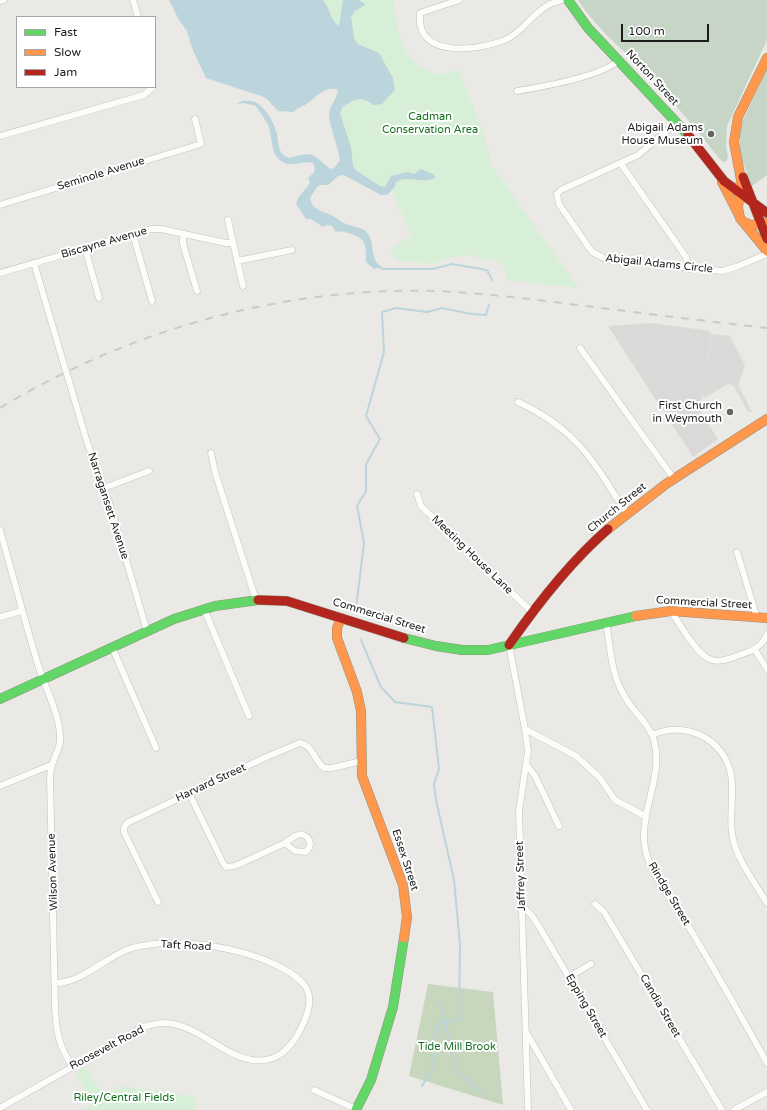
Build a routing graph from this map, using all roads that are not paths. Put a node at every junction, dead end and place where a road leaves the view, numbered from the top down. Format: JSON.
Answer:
{"nodes":[{"id":1,"x":4,"y":0,"type":"edge"},
{"id":2,"x":133,"y":0,"type":"edge"},
{"id":3,"x":459,"y":0,"type":"edge"},
{"id":4,"x":562,"y":0,"type":"edge"},
{"id":5,"x":568,"y":0,"type":"edge"},
{"id":6,"x":0,"y":1,"type":"edge"},
{"id":7,"x":138,"y":16,"type":"edge"},
{"id":8,"x":767,"y":58,"type":"edge"},
{"id":9,"x":619,"y":60,"type":"junction"},
{"id":10,"x":153,"y":88,"type":"edge"},
{"id":11,"x":517,"y":91,"type":"dead end"},
{"id":12,"x":195,"y":119,"type":"dead end"},
{"id":13,"x":677,"y":122,"type":"junction"},
{"id":14,"x":0,"y":136,"type":"edge"},
{"id":15,"x":738,"y":163,"type":"junction"},
{"id":16,"x":621,"y":164,"type":"junction"},
{"id":17,"x":718,"y":173,"type":"junction"},
{"id":18,"x":740,"y":194,"type":"junction"},
{"id":19,"x":753,"y":202,"type":"junction"},
{"id":20,"x":0,"y":205,"type":"edge"},
{"id":21,"x":767,"y":213,"type":"edge"},
{"id":22,"x":740,"y":218,"type":"junction"},
{"id":23,"x":228,"y":220,"type":"dead end"},
{"id":24,"x":764,"y":223,"type":"edge"},
{"id":25,"x":132,"y":234,"type":"junction"},
{"id":26,"x":183,"y":234,"type":"junction"},
{"id":27,"x":767,"y":239,"type":"edge"},
{"id":28,"x":234,"y":243,"type":"junction"},
{"id":29,"x":85,"y":248,"type":"junction"},
{"id":30,"x":292,"y":250,"type":"dead end"},
{"id":31,"x":767,"y":253,"type":"edge"},
{"id":32,"x":238,"y":262,"type":"junction"},
{"id":33,"x":34,"y":263,"type":"junction"},
{"id":34,"x":690,"y":269,"type":"junction"},
{"id":35,"x":0,"y":273,"type":"edge"},
{"id":36,"x":243,"y":286,"type":"dead end"},
{"id":37,"x":197,"y":291,"type":"dead end"},
{"id":38,"x":99,"y":298,"type":"dead end"},
{"id":39,"x":152,"y":301,"type":"dead end"},
{"id":40,"x":580,"y":348,"type":"dead end"},
{"id":41,"x":518,"y":402,"type":"dead end"},
{"id":42,"x":767,"y":419,"type":"edge"},
{"id":43,"x":211,"y":453,"type":"dead end"},
{"id":44,"x":149,"y":471,"type":"dead end"},
{"id":45,"x":674,"y":479,"type":"junction"},
{"id":46,"x":104,"y":488,"type":"junction"},
{"id":47,"x":417,"y":494,"type":"dead end"},
{"id":48,"x":627,"y":513,"type":"junction"},
{"id":49,"x":0,"y":530,"type":"edge"},
{"id":50,"x":2,"y":549,"type":"edge"},
{"id":51,"x":737,"y":552,"type":"dead end"},
{"id":52,"x":256,"y":600,"type":"junction"},
{"id":53,"x":204,"y":609,"type":"junction"},
{"id":54,"x":21,"y":611,"type":"junction"},
{"id":55,"x":671,"y":611,"type":"junction"},
{"id":56,"x":532,"y":612,"type":"junction"},
{"id":57,"x":0,"y":618,"type":"edge"},
{"id":58,"x":341,"y":618,"type":"junction"},
{"id":59,"x":757,"y":618,"type":"junction"},
{"id":60,"x":767,"y":618,"type":"edge"},
{"id":61,"x":606,"y":622,"type":"junction"},
{"id":62,"x":147,"y":631,"type":"junction"},
{"id":63,"x":767,"y":634,"type":"edge"},
{"id":64,"x":508,"y":645,"type":"junction"},
{"id":65,"x":112,"y":647,"type":"junction"},
{"id":66,"x":755,"y":650,"type":"junction"},
{"id":67,"x":767,"y":669,"type":"edge"},
{"id":68,"x":43,"y":679,"type":"junction"},
{"id":69,"x":0,"y":699,"type":"edge"},
{"id":70,"x":249,"y":716,"type":"dead end"},
{"id":71,"x":526,"y":729,"type":"junction"},
{"id":72,"x":652,"y":735,"type":"junction"},
{"id":73,"x":156,"y":748,"type":"dead end"},
{"id":74,"x":361,"y":761,"type":"junction"},
{"id":75,"x":526,"y":764,"type":"junction"},
{"id":76,"x":51,"y":765,"type":"junction"},
{"id":77,"x":0,"y":786,"type":"edge"},
{"id":78,"x":189,"y":794,"type":"junction"},
{"id":79,"x":645,"y":816,"type":"junction"},
{"id":80,"x":559,"y":826,"type":"dead end"},
{"id":81,"x":285,"y":844,"type":"dead end"},
{"id":82,"x":158,"y":902,"type":"dead end"},
{"id":83,"x":767,"y":903,"type":"edge"},
{"id":84,"x":594,"y":904,"type":"dead end"},
{"id":85,"x":522,"y":905,"type":"junction"},
{"id":86,"x":591,"y":964,"type":"dead end"},
{"id":87,"x":569,"y":977,"type":"junction"},
{"id":88,"x":56,"y":983,"type":"junction"},
{"id":89,"x":526,"y":1031,"type":"junction"},
{"id":90,"x":264,"y":1061,"type":"joint"},
{"id":91,"x":767,"y":1063,"type":"edge"},
{"id":92,"x":73,"y":1066,"type":"junction"},
{"id":93,"x":314,"y":1090,"type":"dead end"},
{"id":94,"x":767,"y":1092,"type":"edge"},
{"id":95,"x":0,"y":1108,"type":"edge"},
{"id":96,"x":356,"y":1109,"type":"edge"},
{"id":97,"x":528,"y":1110,"type":"edge"},
{"id":98,"x":571,"y":1110,"type":"edge"},
{"id":99,"x":647,"y":1110,"type":"edge"},
{"id":100,"x":722,"y":1110,"type":"edge"},
{"id":101,"x":734,"y":1110,"type":"edge"}],
"edges":[{"from":1,"to":6,"type":"street"},
{"from":2,"to":7,"type":"street"},
{"from":3,"to":4,"type":"street"},
{"from":5,"to":9,"type":"street","name":"Norton Street"},
{"from":8,"to":15,"type":"street"},
{"from":9,"to":11,"type":"street"},
{"from":9,"to":13,"type":"street","name":"Norton Street"},
{"from":10,"to":14,"type":"street"},
{"from":12,"to":20,"type":"street","name":"Seminole Avenue"},
{"from":13,"to":16,"type":"street","name":"Abigail Adams Circle"},
{"from":13,"to":17,"type":"street","name":"Norton Street"},
{"from":15,"to":18,"type":"street"},
{"from":15,"to":19,"type":"street"},
{"from":16,"to":34,"type":"street"},
{"from":16,"to":34,"type":"street","name":"Abigail Adams Circle"},
{"from":17,"to":18,"type":"street","name":"Norton Street"},
{"from":17,"to":22,"type":"street","name":"Norton Street"},
{"from":18,"to":19,"type":"street","name":"Norton Street"},
{"from":18,"to":22,"type":"street"},
{"from":19,"to":21,"type":"street","name":"Norton Street"},
{"from":19,"to":24,"type":"street"},
{"from":22,"to":24,"type":"street"},
{"from":22,"to":31,"type":"street","name":"Norton Street"},
{"from":23,"to":28,"type":"street"},
{"from":24,"to":27,"type":"street"},
{"from":25,"to":26,"type":"street","name":"Biscayne Avenue"},
{"from":25,"to":29,"type":"street","name":"Biscayne Avenue"},
{"from":25,"to":39,"type":"street"},
{"from":26,"to":28,"type":"street","name":"Biscayne Avenue"},
{"from":26,"to":37,"type":"street"},
{"from":28,"to":32,"type":"street"},
{"from":29,"to":33,"type":"street","name":"Biscayne Avenue"},
{"from":29,"to":38,"type":"street"},
{"from":30,"to":32,"type":"street"},
{"from":31,"to":34,"type":"street","name":"Abigail Adams Circle"},
{"from":32,"to":36,"type":"street"},
{"from":33,"to":35,"type":"street","name":"Biscayne Avenue"},
{"from":33,"to":46,"type":"street","name":"Narragansett Avenue","bridge":true},
{"from":40,"to":45,"type":"street"},
{"from":41,"to":48,"type":"street"},
{"from":42,"to":45,"type":"street","name":"Church Street"},
{"from":43,"to":52,"type":"street"},
{"from":44,"to":46,"type":"street"},
{"from":45,"to":48,"type":"street","name":"Church Street"},
{"from":46,"to":62,"type":"street","name":"Narragansett Avenue"},
{"from":47,"to":56,"type":"street","name":"Meeting House Lane"},
{"from":48,"to":56,"type":"street","name":"Church Street"},
{"from":49,"to":50,"type":"street","name":"Wilson Avenue"},
{"from":50,"to":54,"type":"street","name":"Wilson Avenue"},
{"from":51,"to":59,"type":"street"},
{"from":52,"to":53,"type":"street","name":"Commercial Street"},
{"from":52,"to":58,"type":"street","name":"Commercial Street"},
{"from":53,"to":62,"type":"street","name":"Commercial Street"},
{"from":53,"to":70,"type":"street"},
{"from":54,"to":57,"type":"street"},
{"from":54,"to":68,"type":"street","name":"Wilson Avenue"},
{"from":55,"to":59,"type":"street","name":"Commercial Street"},
{"from":55,"to":61,"type":"street","name":"Commercial Street"},
{"from":55,"to":66,"type":"street"},
{"from":56,"to":64,"type":"street","name":"Church Street"},
{"from":58,"to":64,"type":"street","name":"Commercial Street"},
{"from":58,"to":74,"type":"street","name":"Essex Street"},
{"from":59,"to":60,"type":"street","name":"Commercial Street"},
{"from":61,"to":64,"type":"street","name":"Commercial Street"},
{"from":61,"to":72,"type":"street","name":"Rindge Street"},
{"from":62,"to":65,"type":"street","name":"Commercial Street"},
{"from":63,"to":66,"type":"street"},
{"from":64,"to":71,"type":"street","name":"Jaffrey Street"},
{"from":65,"to":68,"type":"street","name":"Commercial Street"},
{"from":65,"to":73,"type":"street"},
{"from":66,"to":67,"type":"street"},
{"from":68,"to":69,"type":"street","name":"Commercial Street"},
{"from":68,"to":76,"type":"street","name":"Wilson Avenue"},
{"from":71,"to":75,"type":"street","name":"Jaffrey Street"},
{"from":71,"to":79,"type":"street"},
{"from":72,"to":79,"type":"street","name":"Rindge Street"},
{"from":72,"to":83,"type":"street"},
{"from":74,"to":78,"type":"street","name":"Harvard Street"},
{"from":74,"to":96,"type":"street","name":"Essex Street"},
{"from":75,"to":80,"type":"street"},
{"from":75,"to":85,"type":"street","name":"Jaffrey Street"},
{"from":76,"to":77,"type":"street"},
{"from":76,"to":88,"type":"street","name":"Wilson Avenue"},
{"from":78,"to":81,"type":"street"},
{"from":78,"to":82,"type":"street","name":"Harvard Street"},
{"from":79,"to":91,"type":"street","name":"Rindge Street"},
{"from":84,"to":100,"type":"street","name":"Candia Street"},
{"from":85,"to":87,"type":"street","name":"Epping Street"},
{"from":85,"to":89,"type":"street","name":"Jaffrey Street"},
{"from":86,"to":87,"type":"street"},
{"from":87,"to":99,"type":"street","name":"Epping Street"},
{"from":88,"to":90,"type":"street","name":"Taft Road"},
{"from":88,"to":92,"type":"street","name":"Wilson Avenue"},
{"from":89,"to":97,"type":"street","name":"Jaffrey Street"},
{"from":89,"to":98,"type":"street"},
{"from":90,"to":92,"type":"street","name":"Roosevelt Road"},
{"from":92,"to":95,"type":"street","name":"Roosevelt Road"},
{"from":93,"to":96,"type":"street"},
{"from":94,"to":101,"type":"street"}]}
